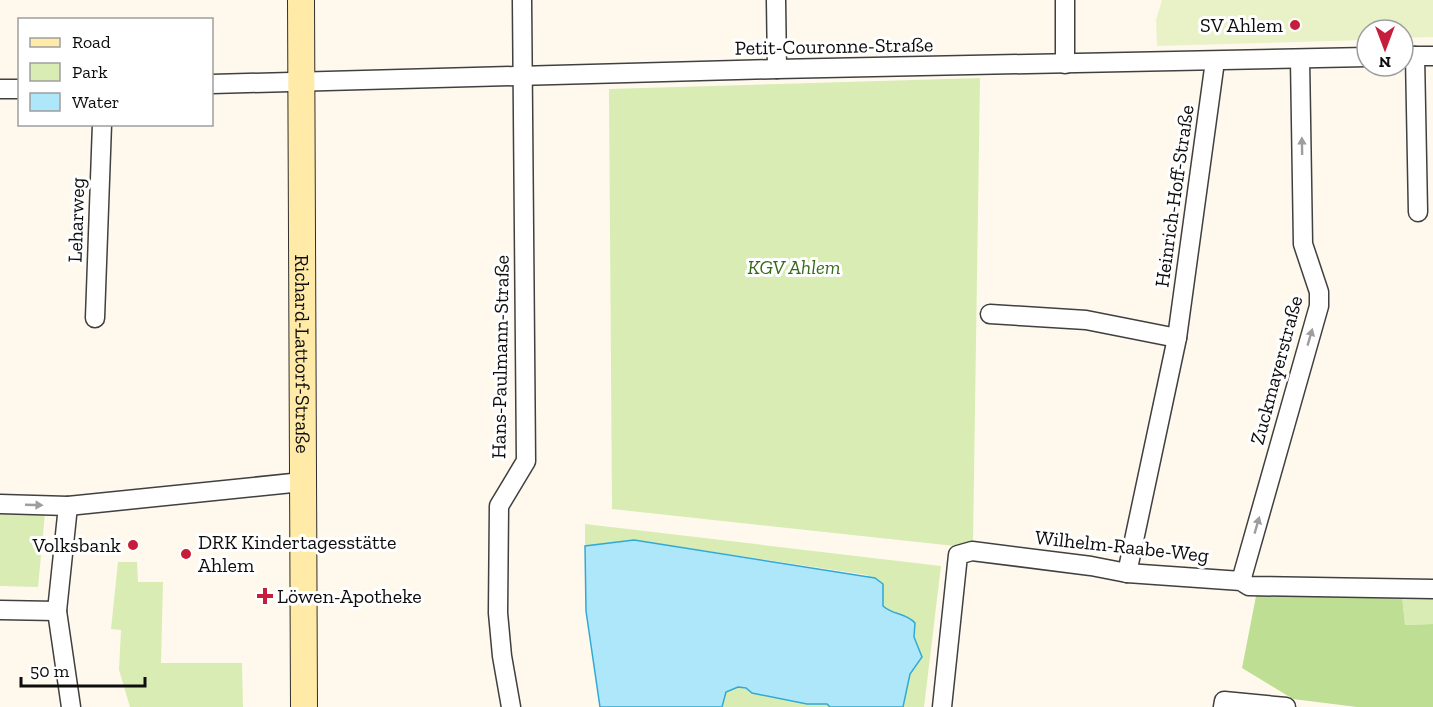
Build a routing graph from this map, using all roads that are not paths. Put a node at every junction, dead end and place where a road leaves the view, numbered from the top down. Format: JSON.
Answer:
{"nodes":[{"id":1,"x":301,"y":0,"type":"edge"},
{"id":2,"x":522,"y":0,"type":"edge"},
{"id":3,"x":776,"y":0,"type":"edge"},
{"id":4,"x":1065,"y":0,"type":"edge"},
{"id":5,"x":1417,"y":56,"type":"edge"},
{"id":6,"x":1355,"y":57,"type":"edge"},
{"id":7,"x":1300,"y":59,"type":"junction"},
{"id":8,"x":1215,"y":61,"type":"junction"},
{"id":9,"x":1065,"y":64,"type":"junction"},
{"id":10,"x":777,"y":69,"type":"junction"},
{"id":11,"x":523,"y":76,"type":"junction"},
{"id":12,"x":301,"y":82,"type":"junction"},
{"id":13,"x":213,"y":84,"type":"edge"},
{"id":14,"x":0,"y":89,"type":"edge"},
{"id":15,"x":18,"y":89,"type":"edge"},
{"id":16,"x":102,"y":126,"type":"edge"},
{"id":17,"x":1418,"y":212,"type":"dead end"},
{"id":18,"x":990,"y":314,"type":"dead end"},
{"id":19,"x":95,"y":318,"type":"dead end"},
{"id":20,"x":1177,"y":338,"type":"junction"},
{"id":21,"x":302,"y":482,"type":"junction"},
{"id":22,"x":0,"y":504,"type":"edge"},
{"id":23,"x":68,"y":506,"type":"junction"},
{"id":24,"x":1126,"y":573,"type":"junction"},
{"id":25,"x":1241,"y":581,"type":"junction"},
{"id":26,"x":1433,"y":589,"type":"edge"},
{"id":27,"x":0,"y":610,"type":"edge"},
{"id":28,"x":57,"y":611,"type":"junction"},
{"id":29,"x":71,"y":707,"type":"edge"},
{"id":30,"x":304,"y":707,"type":"edge"},
{"id":31,"x":511,"y":707,"type":"edge"},
{"id":32,"x":942,"y":707,"type":"edge"},
{"id":33,"x":1223,"y":707,"type":"edge"},
{"id":34,"x":1286,"y":707,"type":"edge"}],
"edges":[{"from":1,"to":12,"type":"street","name":"Richard-Lattorf-Straße"},
{"from":2,"to":11,"type":"street","name":"Hans-Paulmann-Straße"},
{"from":3,"to":10,"type":"street"},
{"from":4,"to":9,"type":"street"},
{"from":5,"to":17,"type":"street"},
{"from":6,"to":7,"type":"street","name":"Petit-Couronne-Straße"},
{"from":7,"to":8,"type":"street","name":"Petit-Couronne-Straße"},
{"from":25,"to":7,"type":"street","name":"Zuckmayerstraße","one_way":true},
{"from":8,"to":9,"type":"street","name":"Petit-Couronne-Straße"},
{"from":8,"to":20,"type":"street","name":"Heinrich-Hoff-Straße"},
{"from":9,"to":10,"type":"street","name":"Petit-Couronne-Straße"},
{"from":10,"to":11,"type":"street","name":"Petit-Couronne-Straße"},
{"from":11,"to":12,"type":"street","name":"Petit-Couronne-Straße"},
{"from":11,"to":31,"type":"street","name":"Hans-Paulmann-Straße"},
{"from":12,"to":13,"type":"street","name":"Petit-Couronne-Straße"},
{"from":12,"to":21,"type":"street","name":"Richard-Lattorf-Straße"},
{"from":14,"to":15,"type":"street"},
{"from":16,"to":19,"type":"street","name":"Leharweg"},
{"from":18,"to":20,"type":"street"},
{"from":20,"to":24,"type":"street","name":"Heinrich-Hoff-Straße"},
{"from":21,"to":23,"type":"street"},
{"from":21,"to":30,"type":"street","name":"Richard-Lattorf-Straße"},
{"from":22,"to":23,"type":"street","one_way":true},
{"from":23,"to":28,"type":"street"},
{"from":24,"to":25,"type":"street","name":"Wilhelm-Raabe-Weg"},
{"from":24,"to":32,"type":"street","name":"Wilhelm-Raabe-Weg"},
{"from":25,"to":26,"type":"street","name":"Wilhelm-Raabe-Weg"},
{"from":27,"to":28,"type":"street"},
{"from":28,"to":29,"type":"street"},
{"from":33,"to":34,"type":"street"}]}
